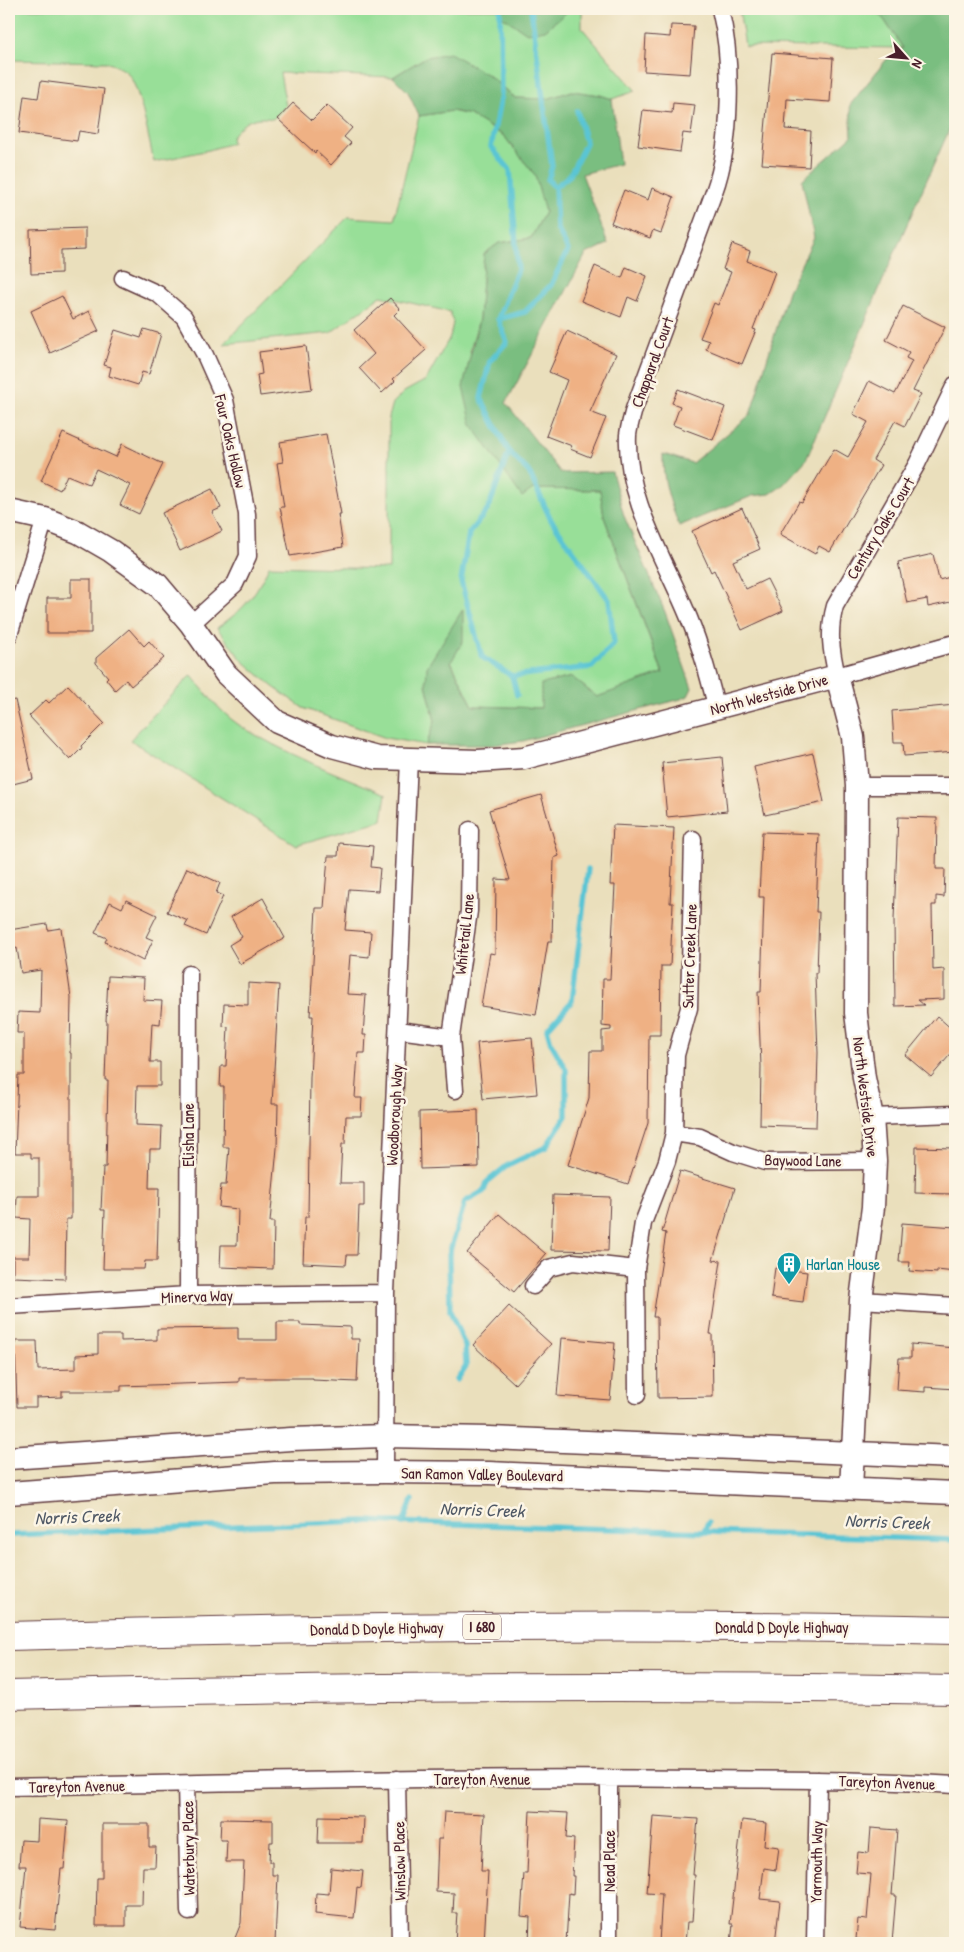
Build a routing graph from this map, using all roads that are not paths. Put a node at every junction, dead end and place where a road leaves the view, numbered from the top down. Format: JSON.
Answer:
{"nodes":[{"id":1,"x":720,"y":9,"type":"edge"},
{"id":2,"x":123,"y":278,"type":"dead end"},
{"id":3,"x":955,"y":385,"type":"edge"},
{"id":4,"x":9,"y":511,"type":"edge"},
{"id":5,"x":44,"y":519,"type":"junction"},
{"id":6,"x":191,"y":624,"type":"junction"},
{"id":7,"x":9,"y":635,"type":"edge"},
{"id":8,"x":955,"y":643,"type":"edge"},
{"id":9,"x":837,"y":676,"type":"junction"},
{"id":10,"x":717,"y":709,"type":"junction"},
{"id":11,"x":409,"y":760,"type":"junction"},
{"id":12,"x":857,"y":786,"type":"junction"},
{"id":13,"x":955,"y":786,"type":"edge"},
{"id":14,"x":470,"y":830,"type":"dead end"},
{"id":15,"x":693,"y":839,"type":"dead end"},
{"id":16,"x":189,"y":974,"type":"dead end"},
{"id":17,"x":398,"y":1030,"type":"junction"},
{"id":18,"x":451,"y":1036,"type":"junction"},
{"id":19,"x":455,"y":1090,"type":"dead end"},
{"id":20,"x":955,"y":1114,"type":"edge"},
{"id":21,"x":872,"y":1117,"type":"junction"},
{"id":22,"x":674,"y":1133,"type":"junction"},
{"id":23,"x":875,"y":1161,"type":"junction"},
{"id":24,"x":636,"y":1269,"type":"junction"},
{"id":25,"x":533,"y":1286,"type":"dead end"},
{"id":26,"x":386,"y":1293,"type":"junction"},
{"id":27,"x":188,"y":1295,"type":"junction"},
{"id":28,"x":861,"y":1300,"type":"junction"},
{"id":29,"x":9,"y":1306,"type":"edge"},
{"id":30,"x":955,"y":1306,"type":"edge"},
{"id":31,"x":636,"y":1395,"type":"dead end"},
{"id":32,"x":385,"y":1436,"type":"junction"},
{"id":33,"x":853,"y":1453,"type":"junction"},
{"id":34,"x":9,"y":1458,"type":"edge"},
{"id":35,"x":955,"y":1458,"type":"edge"},
{"id":36,"x":385,"y":1472,"type":"junction"},
{"id":37,"x":851,"y":1488,"type":"junction"},
{"id":38,"x":9,"y":1493,"type":"edge"},
{"id":39,"x":955,"y":1493,"type":"edge"},
{"id":40,"x":955,"y":1630,"type":"edge"},
{"id":41,"x":9,"y":1636,"type":"edge"},
{"id":42,"x":955,"y":1690,"type":"edge"},
{"id":43,"x":9,"y":1695,"type":"edge"},
{"id":44,"x":609,"y":1778,"type":"junction"},
{"id":45,"x":397,"y":1779,"type":"junction"},
{"id":46,"x":818,"y":1780,"type":"junction"},
{"id":47,"x":186,"y":1784,"type":"junction"},
{"id":48,"x":955,"y":1785,"type":"edge"},
{"id":49,"x":9,"y":1787,"type":"edge"},
{"id":50,"x":189,"y":1912,"type":"dead end"},
{"id":51,"x":400,"y":1943,"type":"edge"},
{"id":52,"x":609,"y":1943,"type":"edge"},
{"id":53,"x":814,"y":1943,"type":"edge"}],
"edges":[{"from":1,"to":10,"type":"street","name":"Chapparal Court"},
{"from":2,"to":6,"type":"street","name":"Four Oaks Hollow"},
{"from":3,"to":9,"type":"street","name":"Century Oaks Court"},
{"from":4,"to":5,"type":"main road","name":"North Westside Drive"},
{"from":5,"to":6,"type":"main road","name":"North Westside Drive"},
{"from":5,"to":7,"type":"street"},
{"from":6,"to":11,"type":"main road","name":"North Westside Drive"},
{"from":8,"to":9,"type":"street"},
{"from":9,"to":10,"type":"main road","name":"North Westside Drive"},
{"from":9,"to":12,"type":"main road","name":"North Westside Drive"},
{"from":10,"to":11,"type":"main road","name":"North Westside Drive"},
{"from":11,"to":17,"type":"street","name":"Woodborough Way"},
{"from":12,"to":13,"type":"street"},
{"from":12,"to":21,"type":"main road","name":"North Westside Drive"},
{"from":14,"to":18,"type":"street","name":"Whitetail Lane"},
{"from":15,"to":22,"type":"street","name":"Sutter Creek Lane"},
{"from":16,"to":27,"type":"street","name":"Elisha Lane"},
{"from":17,"to":18,"type":"street"},
{"from":17,"to":26,"type":"street","name":"Woodborough Way"},
{"from":18,"to":19,"type":"street","name":"Whitetail Lane"},
{"from":20,"to":21,"type":"street"},
{"from":21,"to":23,"type":"main road","name":"North Westside Drive"},
{"from":22,"to":23,"type":"street","name":"Baywood Lane"},
{"from":22,"to":24,"type":"street","name":"Sutter Creek Lane"},
{"from":23,"to":28,"type":"main road","name":"North Westside Drive"},
{"from":24,"to":25,"type":"street"},
{"from":24,"to":31,"type":"street","name":"Sutter Creek Lane"},
{"from":26,"to":27,"type":"street","name":"Minerva Way"},
{"from":26,"to":32,"type":"street","name":"Woodborough Way"},
{"from":27,"to":29,"type":"street","name":"Minerva Way"},
{"from":28,"to":30,"type":"street"},
{"from":28,"to":33,"type":"main road","name":"North Westside Drive"},
{"from":32,"to":33,"type":"main road","name":"San Ramon Valley Boulevard"},
{"from":32,"to":34,"type":"main road","name":"San Ramon Valley Boulevard"},
{"from":32,"to":36,"type":"street","name":"Woodborough Way"},
{"from":33,"to":35,"type":"main road","name":"San Ramon Valley Boulevard"},
{"from":33,"to":37,"type":"main road","name":"North Westside Drive"},
{"from":36,"to":37,"type":"main road","name":"San Ramon Valley Boulevard"},
{"from":36,"to":38,"type":"main road","name":"San Ramon Valley Boulevard"},
{"from":37,"to":39,"type":"main road","name":"San Ramon Valley Boulevard"},
{"from":40,"to":41,"type":"highway","name":"Donald D Doyle Highway","number":"I 680"},
{"from":42,"to":43,"type":"highway"},
{"from":44,"to":45,"type":"street","name":"Tareyton Avenue"},
{"from":44,"to":46,"type":"street","name":"Tareyton Avenue"},
{"from":44,"to":52,"type":"street","name":"Nead Place"},
{"from":45,"to":47,"type":"street","name":"Tareyton Avenue"},
{"from":45,"to":51,"type":"street","name":"Winslow Place"},
{"from":46,"to":48,"type":"street","name":"Tareyton Avenue"},
{"from":46,"to":53,"type":"street","name":"Yarmouth Way"},
{"from":47,"to":49,"type":"street","name":"Tareyton Avenue"},
{"from":47,"to":50,"type":"street","name":"Waterbury Place"}]}
